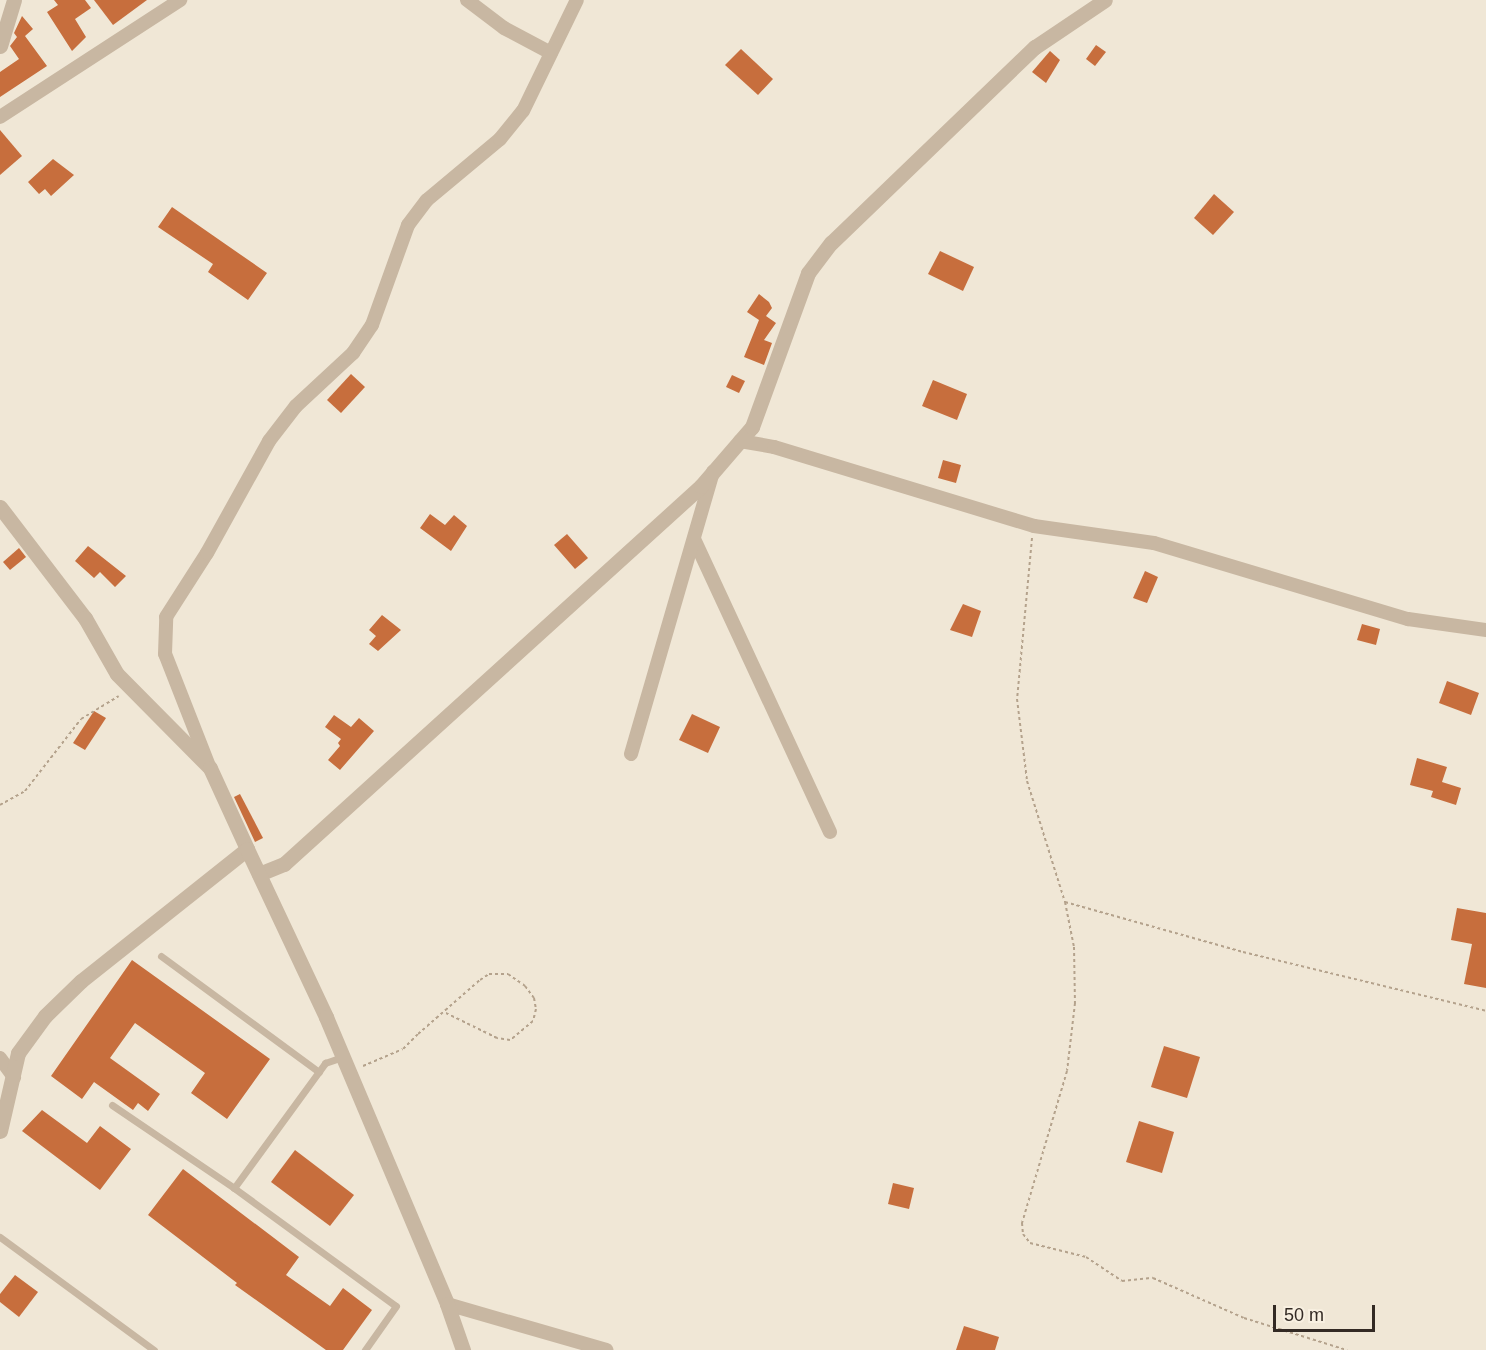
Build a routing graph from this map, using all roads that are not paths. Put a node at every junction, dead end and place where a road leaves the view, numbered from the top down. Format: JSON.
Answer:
{"nodes":[{"id":1,"x":14,"y":0,"type":"edge"},
{"id":2,"x":180,"y":0,"type":"edge"},
{"id":3,"x":467,"y":0,"type":"edge"},
{"id":4,"x":1105,"y":0,"type":"edge"},
{"id":5,"x":574,"y":1,"type":"edge"},
{"id":6,"x":0,"y":45,"type":"edge"},
{"id":7,"x":551,"y":53,"type":"junction"},
{"id":8,"x":0,"y":117,"type":"edge"},
{"id":9,"x":740,"y":441,"type":"junction"},
{"id":10,"x":713,"y":472,"type":"junction"},
{"id":11,"x":0,"y":507,"type":"edge"},
{"id":12,"x":694,"y":539,"type":"junction"},
{"id":13,"x":1486,"y":630,"type":"edge"},
{"id":14,"x":631,"y":754,"type":"dead end"},
{"id":15,"x":210,"y":768,"type":"junction"},
{"id":16,"x":830,"y":832,"type":"dead end"},
{"id":17,"x":248,"y":849,"type":"junction"},
{"id":18,"x":259,"y":874,"type":"junction"},
{"id":19,"x":161,"y":956,"type":"dead end"},
{"id":20,"x":0,"y":1058,"type":"edge"},
{"id":21,"x":346,"y":1064,"type":"junction"},
{"id":22,"x":319,"y":1072,"type":"junction"},
{"id":23,"x":14,"y":1077,"type":"junction"},
{"id":24,"x":112,"y":1105,"type":"dead end"},
{"id":25,"x":0,"y":1131,"type":"edge"},
{"id":26,"x":234,"y":1188,"type":"junction"},
{"id":27,"x":0,"y":1238,"type":"edge"},
{"id":28,"x":447,"y":1304,"type":"junction"},
{"id":29,"x":154,"y":1350,"type":"edge"},
{"id":30,"x":365,"y":1350,"type":"edge"},
{"id":31,"x":463,"y":1350,"type":"edge"},
{"id":32,"x":606,"y":1350,"type":"edge"}],
"edges":[{"from":1,"to":6,"type":"street"},
{"from":2,"to":8,"type":"street"},
{"from":3,"to":7,"type":"street"},
{"from":4,"to":9,"type":"street"},
{"from":5,"to":7,"type":"street"},
{"from":7,"to":15,"type":"street"},
{"from":9,"to":10,"type":"street"},
{"from":9,"to":13,"type":"street"},
{"from":10,"to":12,"type":"street"},
{"from":10,"to":18,"type":"street"},
{"from":11,"to":15,"type":"street"},
{"from":12,"to":14,"type":"street"},
{"from":12,"to":16,"type":"street"},
{"from":15,"to":17,"type":"street"},
{"from":17,"to":18,"type":"street"},
{"from":17,"to":23,"type":"street"},
{"from":18,"to":21,"type":"street"},
{"from":19,"to":22,"type":"lane"},
{"from":20,"to":23,"type":"street"},
{"from":21,"to":22,"type":"lane"},
{"from":21,"to":28,"type":"street"},
{"from":22,"to":26,"type":"lane"},
{"from":23,"to":25,"type":"street"},
{"from":24,"to":26,"type":"lane"},
{"from":26,"to":30,"type":"lane"},
{"from":27,"to":29,"type":"lane"},
{"from":28,"to":31,"type":"street"},
{"from":28,"to":32,"type":"street"}]}
